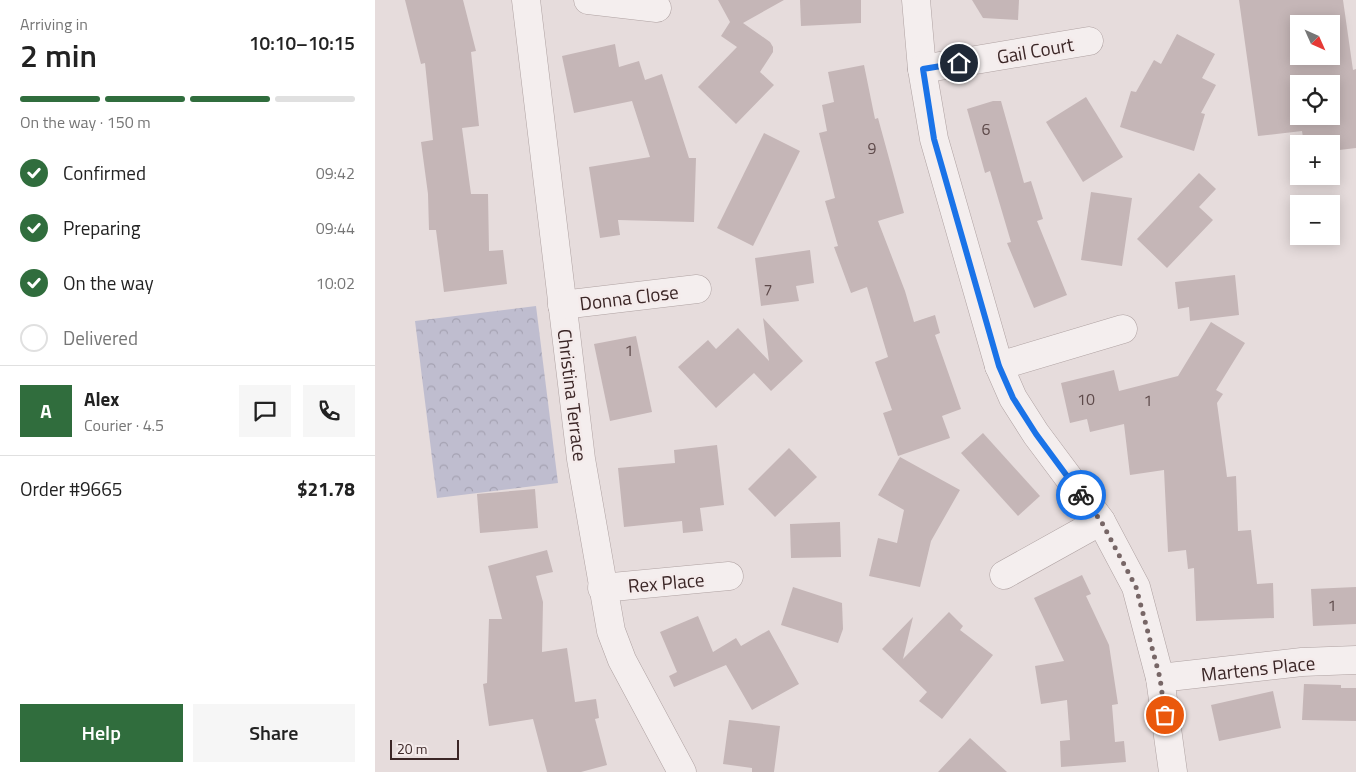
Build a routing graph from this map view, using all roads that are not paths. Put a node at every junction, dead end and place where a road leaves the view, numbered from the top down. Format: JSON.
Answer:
{"nodes":[{"id":1,"x":526,"y":0,"type":"edge"},
{"id":2,"x":588,"y":0,"type":"edge"},
{"id":3,"x":916,"y":0,"type":"edge"},
{"id":4,"x":657,"y":8,"type":"dead end"},
{"id":5,"x":1089,"y":41,"type":"dead end"},
{"id":6,"x":923,"y":69,"type":"junction"},
{"id":7,"x":697,"y":289,"type":"dead end"},
{"id":8,"x":562,"y":305,"type":"junction"},
{"id":9,"x":1123,"y":329,"type":"dead end"},
{"id":10,"x":999,"y":366,"type":"junction"},
{"id":11,"x":1101,"y":521,"type":"junction"},
{"id":12,"x":1004,"y":575,"type":"dead end"},
{"id":13,"x":729,"y":576,"type":"dead end"},
{"id":14,"x":602,"y":588,"type":"junction"},
{"id":15,"x":1356,"y":660,"type":"edge"},
{"id":16,"x":1160,"y":678,"type":"junction"},
{"id":17,"x":682,"y":772,"type":"edge"},
{"id":18,"x":1173,"y":772,"type":"edge"}],
"edges":[{"from":1,"to":8,"type":"street","name":"Christina Terrace"},
{"from":2,"to":4,"type":"street"},
{"from":3,"to":6,"type":"street"},
{"from":5,"to":6,"type":"street","name":"Gail Court"},
{"from":6,"to":10,"type":"street"},
{"from":7,"to":8,"type":"street","name":"Donna Close"},
{"from":8,"to":14,"type":"street","name":"Christina Terrace"},
{"from":9,"to":10,"type":"street"},
{"from":10,"to":11,"type":"street"},
{"from":11,"to":12,"type":"street"},
{"from":11,"to":16,"type":"street"},
{"from":13,"to":14,"type":"street","name":"Rex Place"},
{"from":14,"to":17,"type":"street","name":"Christina Terrace"},
{"from":15,"to":16,"type":"street","name":"Martens Place"},
{"from":16,"to":18,"type":"street"}]}
